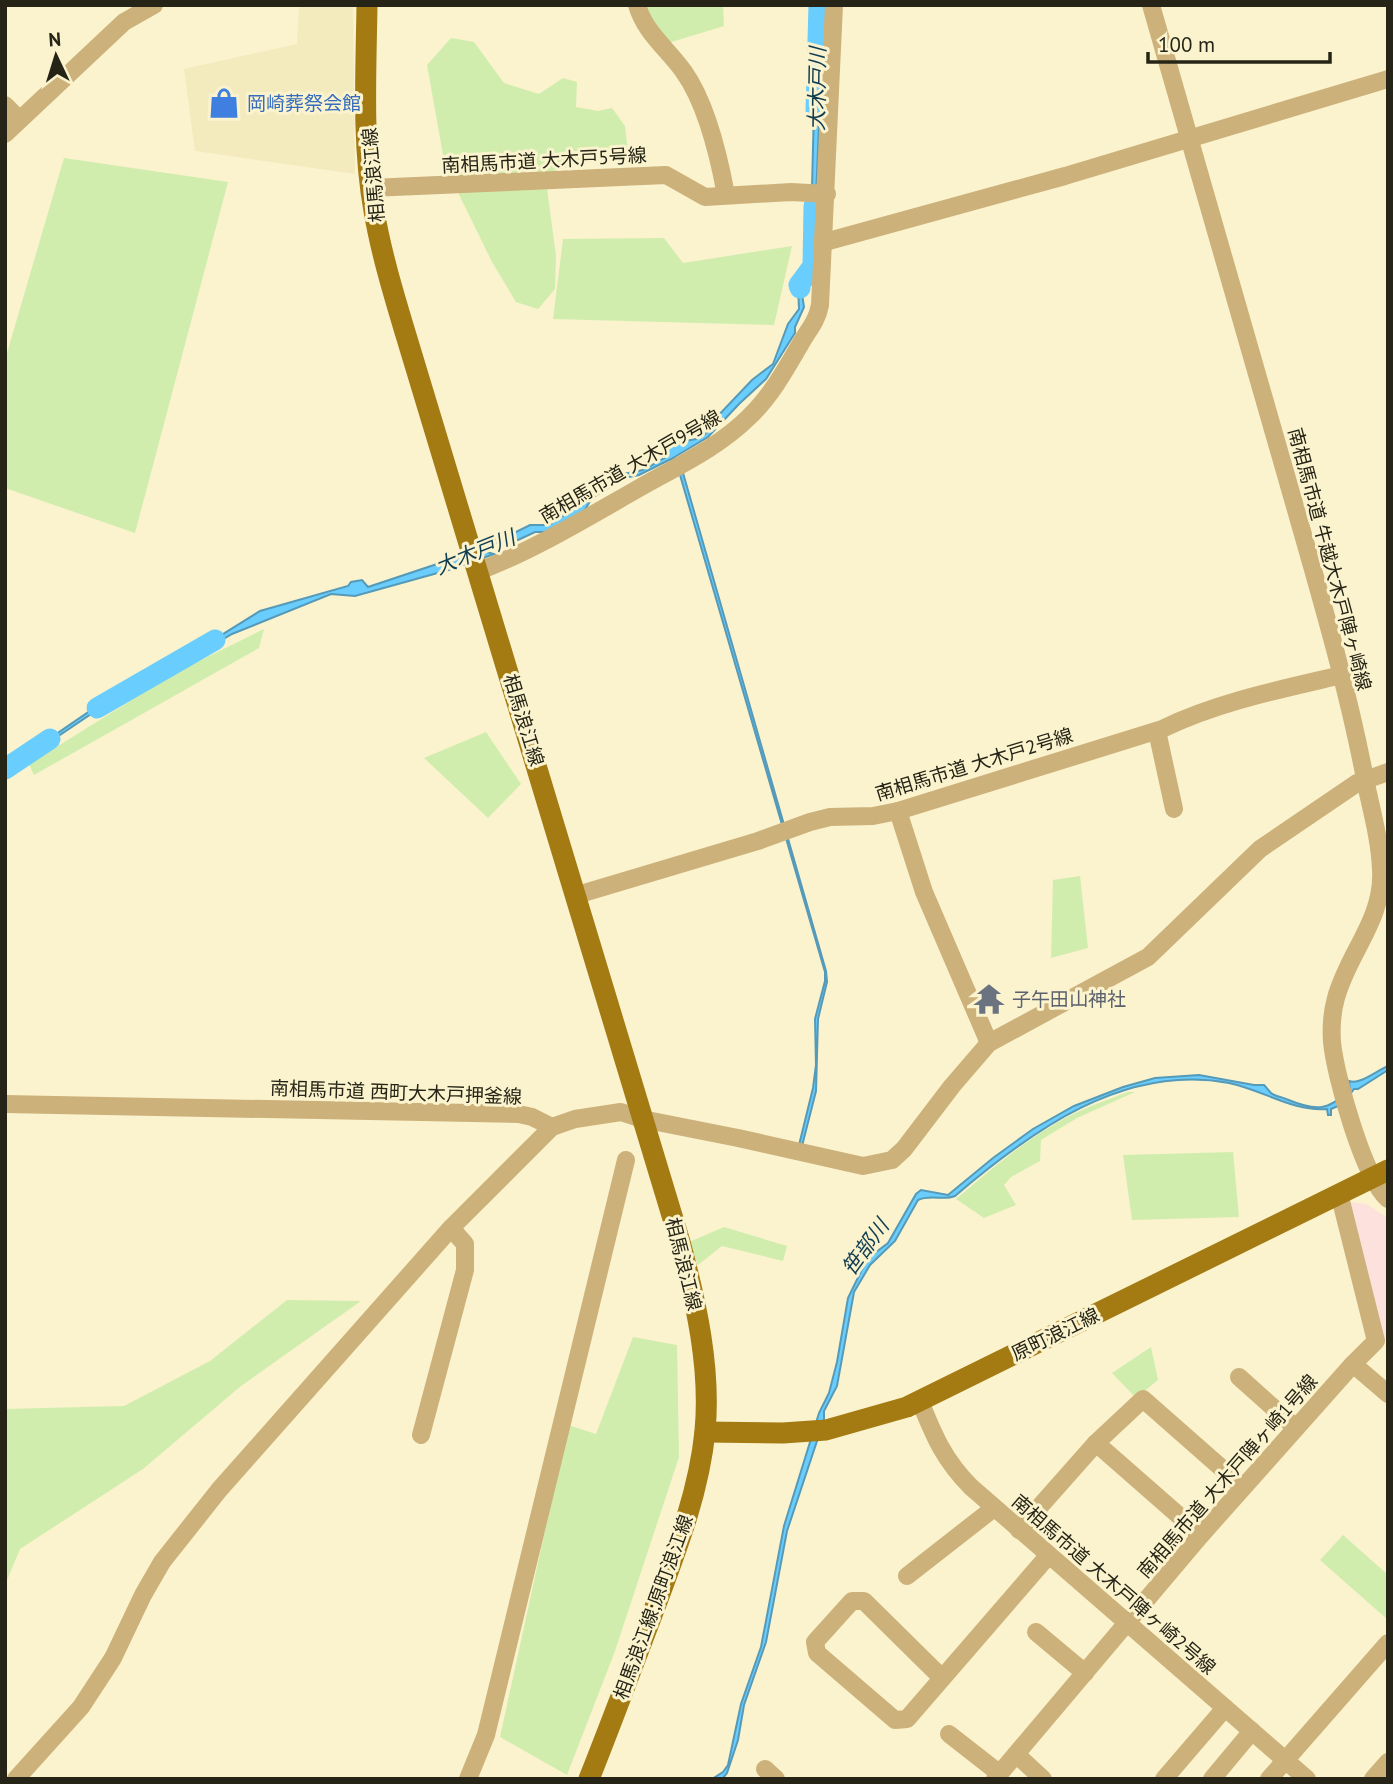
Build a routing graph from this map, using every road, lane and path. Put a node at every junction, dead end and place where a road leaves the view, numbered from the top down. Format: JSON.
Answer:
{"nodes":[{"id":1,"x":154,"y":5,"type":"edge"},
{"id":2,"x":367,"y":5,"type":"edge"},
{"id":3,"x":637,"y":5,"type":"edge"},
{"id":4,"x":834,"y":5,"type":"edge"},
{"id":5,"x":1151,"y":5,"type":"edge"},
{"id":6,"x":1388,"y":79,"type":"edge"},
{"id":7,"x":5,"y":105,"type":"edge"},
{"id":8,"x":19,"y":120,"type":"junction"},
{"id":9,"x":5,"y":134,"type":"edge"},
{"id":10,"x":1189,"y":138,"type":"junction"},
{"id":11,"x":371,"y":188,"type":"junction"},
{"id":12,"x":827,"y":194,"type":"junction"},
{"id":13,"x":726,"y":195,"type":"junction"},
{"id":14,"x":825,"y":242,"type":"junction"},
{"id":15,"x":478,"y":567,"type":"junction"},
{"id":16,"x":1342,"y":675,"type":"junction"},
{"id":17,"x":1157,"y":731,"type":"junction"},
{"id":18,"x":1388,"y":772,"type":"edge"},
{"id":19,"x":1365,"y":779,"type":"junction"},
{"id":20,"x":1174,"y":809,"type":"dead end"},
{"id":21,"x":898,"y":811,"type":"junction"},
{"id":22,"x":577,"y":895,"type":"junction"},
{"id":23,"x":989,"y":1043,"type":"junction"},
{"id":24,"x":5,"y":1104,"type":"edge"},
{"id":25,"x":642,"y":1119,"type":"junction"},
{"id":26,"x":552,"y":1127,"type":"junction"},
{"id":27,"x":626,"y":1160,"type":"dead end"},
{"id":28,"x":1380,"y":1174,"type":"edge"},
{"id":29,"x":1339,"y":1194,"type":"junction"},
{"id":30,"x":1388,"y":1199,"type":"edge"},
{"id":31,"x":451,"y":1228,"type":"junction"},
{"id":32,"x":1353,"y":1364,"type":"junction"},
{"id":33,"x":1239,"y":1377,"type":"dead end"},
{"id":34,"x":1388,"y":1394,"type":"edge"},
{"id":35,"x":920,"y":1401,"type":"junction"},
{"id":36,"x":1296,"y":1428,"type":"junction"},
{"id":37,"x":705,"y":1432,"type":"junction"},
{"id":38,"x":421,"y":1435,"type":"dead end"},
{"id":39,"x":1096,"y":1443,"type":"junction"},
{"id":40,"x":1244,"y":1487,"type":"junction"},
{"id":41,"x":994,"y":1508,"type":"junction"},
{"id":42,"x":1019,"y":1530,"type":"junction"},
{"id":43,"x":1201,"y":1535,"type":"junction"},
{"id":44,"x":1048,"y":1556,"type":"junction"},
{"id":45,"x":907,"y":1576,"type":"dead end"},
{"id":46,"x":1128,"y":1623,"type":"junction"},
{"id":47,"x":1036,"y":1632,"type":"dead end"},
{"id":48,"x":1388,"y":1643,"type":"edge"},
{"id":49,"x":1085,"y":1673,"type":"junction"},
{"id":50,"x":942,"y":1678,"type":"junction"},
{"id":51,"x":1225,"y":1708,"type":"junction"},
{"id":52,"x":1252,"y":1731,"type":"junction"},
{"id":53,"x":949,"y":1734,"type":"dead end"},
{"id":54,"x":1017,"y":1755,"type":"junction"},
{"id":55,"x":1286,"y":1760,"type":"junction"},
{"id":56,"x":1388,"y":1762,"type":"edge"},
{"id":57,"x":997,"y":1776,"type":"edge"},
{"id":58,"x":16,"y":1779,"type":"edge"},
{"id":59,"x":468,"y":1779,"type":"edge"},
{"id":60,"x":589,"y":1779,"type":"edge"},
{"id":61,"x":1043,"y":1779,"type":"edge"},
{"id":62,"x":1164,"y":1779,"type":"edge"},
{"id":63,"x":1212,"y":1779,"type":"edge"},
{"id":64,"x":1269,"y":1779,"type":"edge"},
{"id":65,"x":1307,"y":1779,"type":"edge"},
{"id":66,"x":1373,"y":1779,"type":"edge"}],
"edges":[{"from":1,"to":8,"type":"street"},
{"from":2,"to":11,"type":"main road","name":"相馬浪江線"},
{"from":3,"to":13,"type":"street"},
{"from":4,"to":12,"type":"street","name":"南相馬市道 大木戸9号線"},
{"from":5,"to":10,"type":"street","name":"南相馬市道 牛越大木戸陣ヶ崎線"},
{"from":6,"to":10,"type":"street"},
{"from":7,"to":8,"type":"street"},
{"from":8,"to":9,"type":"street"},
{"from":10,"to":14,"type":"street"},
{"from":10,"to":16,"type":"street","name":"南相馬市道 牛越大木戸陣ヶ崎線"},
{"from":11,"to":13,"type":"street","name":"南相馬市道 大木戸5号線"},
{"from":11,"to":15,"type":"main road","name":"相馬浪江線"},
{"from":12,"to":13,"type":"street","name":"南相馬市道 大木戸5号線"},
{"from":12,"to":14,"type":"street","name":"南相馬市道 大木戸9号線"},
{"from":14,"to":15,"type":"street","name":"南相馬市道 大木戸9号線"},
{"from":15,"to":22,"type":"main road","name":"相馬浪江線"},
{"from":16,"to":17,"type":"street","name":"南相馬市道 大木戸2号線"},
{"from":16,"to":19,"type":"street","name":"南相馬市道 牛越大木戸陣ヶ崎線"},
{"from":17,"to":20,"type":"street"},
{"from":17,"to":21,"type":"street","name":"南相馬市道 大木戸2号線"},
{"from":18,"to":19,"type":"street"},
{"from":19,"to":23,"type":"street"},
{"from":19,"to":28,"type":"street","name":"南相馬市道 牛越大木戸陣ヶ崎線"},
{"from":21,"to":22,"type":"street","name":"南相馬市道 大木戸2号線"},
{"from":21,"to":23,"type":"street"},
{"from":22,"to":25,"type":"main road","name":"相馬浪江線"},
{"from":23,"to":25,"type":"street"},
{"from":24,"to":26,"type":"street","name":"南相馬市道 西町大木戸押釜線"},
{"from":25,"to":26,"type":"street"},
{"from":25,"to":37,"type":"main road","name":"相馬浪江線"},
{"from":26,"to":31,"type":"street"},
{"from":27,"to":59,"type":"street"},
{"from":28,"to":29,"type":"main road","name":"原町浪江線"},
{"from":28,"to":30,"type":"street","name":"南相馬市道 牛越大木戸陣ヶ崎線"},
{"from":29,"to":32,"type":"street","name":"南相馬市道 大木戸陣ヶ崎1号線"},
{"from":29,"to":35,"type":"main road","name":"原町浪江線"},
{"from":31,"to":38,"type":"street"},
{"from":31,"to":58,"type":"street"},
{"from":32,"to":34,"type":"street"},
{"from":32,"to":36,"type":"street","name":"南相馬市道 大木戸陣ヶ崎1号線"},
{"from":33,"to":36,"type":"street"},
{"from":35,"to":37,"type":"main road","name":"原町浪江線"},
{"from":35,"to":41,"type":"street","name":"南相馬市道 大木戸陣ヶ崎2号線"},
{"from":36,"to":40,"type":"street","name":"南相馬市道 大木戸陣ヶ崎1号線"},
{"from":37,"to":60,"type":"main road","name":"相馬浪江線;原町浪江線"},
{"from":39,"to":40,"type":"street"},
{"from":39,"to":42,"type":"street"},
{"from":39,"to":43,"type":"street"},
{"from":40,"to":43,"type":"street","name":"南相馬市道 大木戸陣ヶ崎1号線"},
{"from":41,"to":42,"type":"street","name":"南相馬市道 大木戸陣ヶ崎2号線"},
{"from":41,"to":45,"type":"street"},
{"from":42,"to":44,"type":"street","name":"南相馬市道 大木戸陣ヶ崎2号線"},
{"from":43,"to":46,"type":"street","name":"南相馬市道 大木戸陣ヶ崎1号線"},
{"from":44,"to":46,"type":"street","name":"南相馬市道 大木戸陣ヶ崎2号線"},
{"from":44,"to":50,"type":"street"},
{"from":46,"to":49,"type":"street","name":"南相馬市道 大木戸陣ヶ崎1号線"},
{"from":46,"to":51,"type":"street","name":"南相馬市道 大木戸陣ヶ崎2号線"},
{"from":47,"to":49,"type":"street"},
{"from":48,"to":55,"type":"street"},
{"from":49,"to":54,"type":"street","name":"南相馬市道 大木戸陣ヶ崎1号線"},
{"from":50,"to":50,"type":"street"},
{"from":51,"to":52,"type":"street","name":"南相馬市道 大木戸陣ヶ崎2号線"},
{"from":51,"to":62,"type":"street"},
{"from":52,"to":55,"type":"street","name":"南相馬市道 大木戸陣ヶ崎2号線"},
{"from":52,"to":63,"type":"street"},
{"from":53,"to":57,"type":"street"},
{"from":54,"to":57,"type":"street","name":"南相馬市道 大木戸陣ヶ崎1号線"},
{"from":54,"to":61,"type":"street"},
{"from":55,"to":64,"type":"street"},
{"from":55,"to":65,"type":"street","name":"南相馬市道 大木戸陣ヶ崎2号線"},
{"from":56,"to":66,"type":"street"}]}
